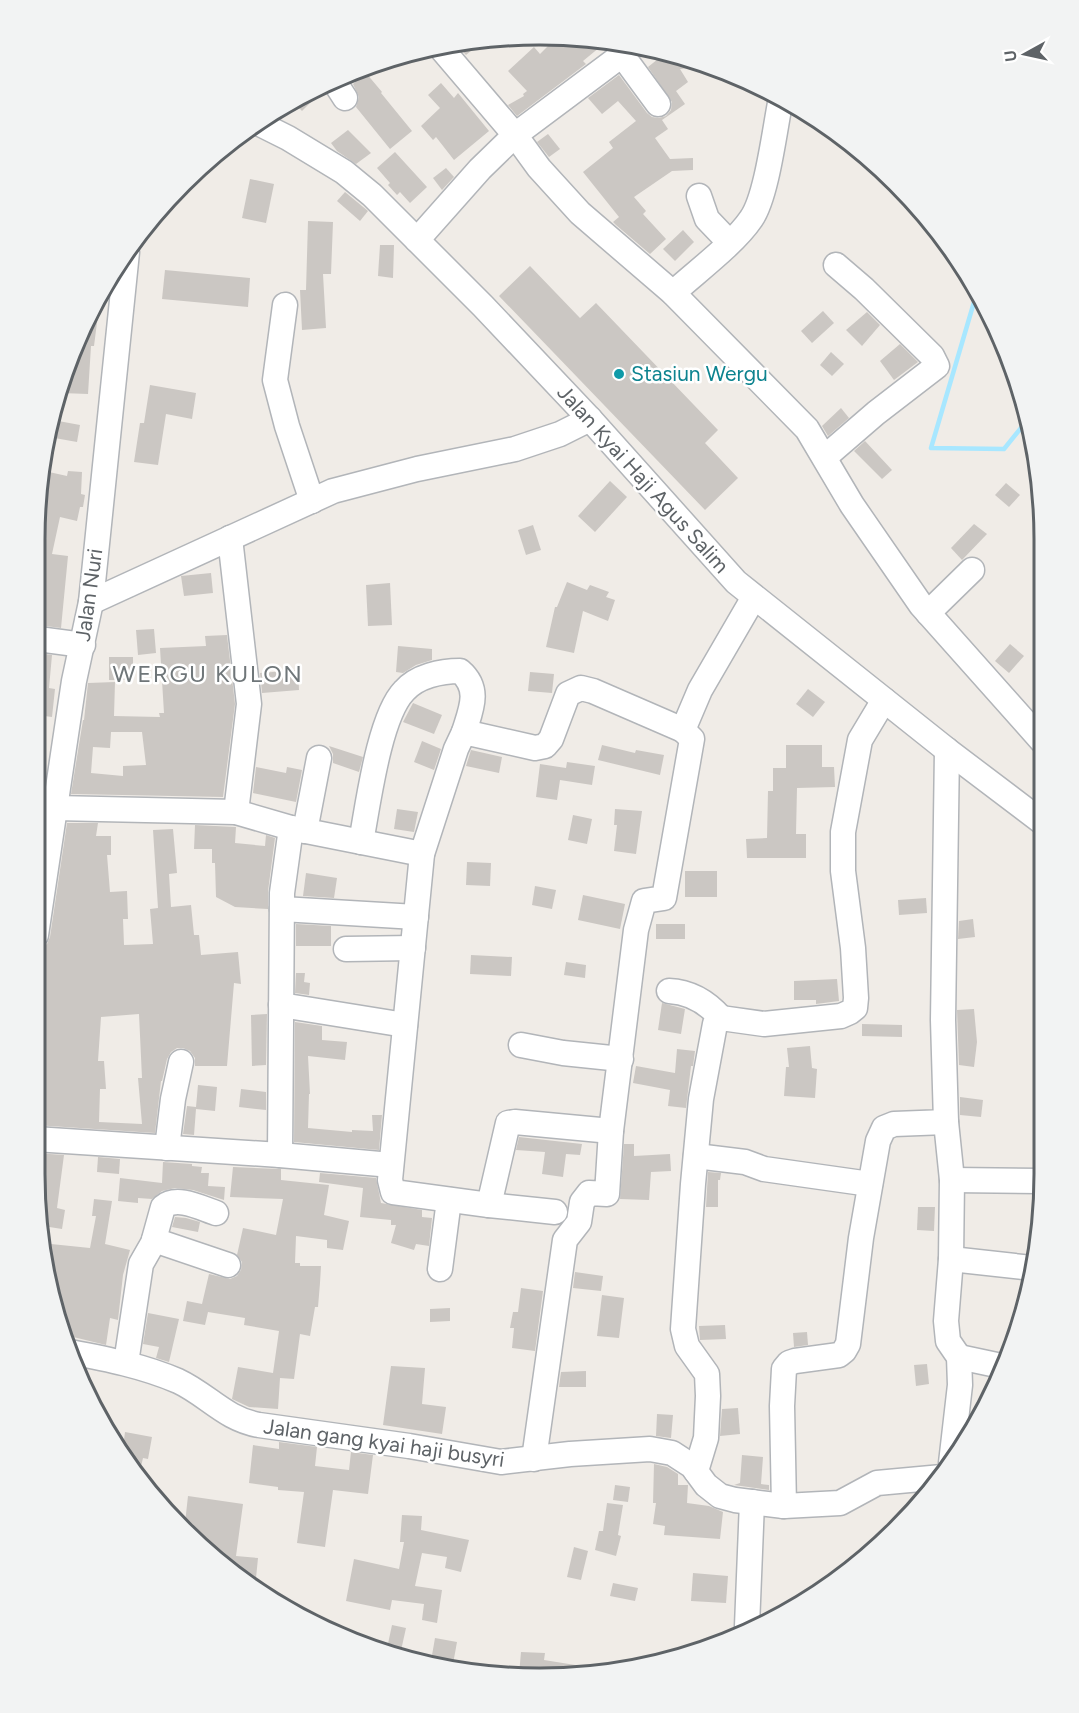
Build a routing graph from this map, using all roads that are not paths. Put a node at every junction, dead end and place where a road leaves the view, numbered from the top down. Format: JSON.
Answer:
{"nodes":[{"id":1,"x":446,"y":54,"type":"edge"},
{"id":2,"x":658,"y":104,"type":"dead end"},
{"id":3,"x":779,"y":107,"type":"edge"},
{"id":4,"x":266,"y":127,"type":"edge"},
{"id":5,"x":515,"y":135,"type":"junction"},
{"id":6,"x":699,"y":196,"type":"dead end"},
{"id":7,"x":417,"y":240,"type":"junction"},
{"id":8,"x":729,"y":242,"type":"junction"},
{"id":9,"x":836,"y":266,"type":"dead end"},
{"id":10,"x":125,"y":269,"type":"edge"},
{"id":11,"x":673,"y":293,"type":"junction"},
{"id":12,"x":285,"y":305,"type":"dead end"},
{"id":13,"x":590,"y":419,"type":"junction"},
{"id":14,"x":825,"y":458,"type":"junction"},
{"id":15,"x":312,"y":501,"type":"junction"},
{"id":16,"x":230,"y":538,"type":"junction"},
{"id":17,"x":972,"y":570,"type":"dead end"},
{"id":18,"x":754,"y":597,"type":"junction"},
{"id":19,"x":91,"y":602,"type":"junction"},
{"id":20,"x":928,"y":613,"type":"junction"},
{"id":21,"x":45,"y":640,"type":"edge"},
{"id":22,"x":83,"y":645,"type":"junction"},
{"id":23,"x":884,"y":700,"type":"junction"},
{"id":24,"x":683,"y":730,"type":"junction"},
{"id":25,"x":464,"y":732,"type":"junction"},
{"id":26,"x":1034,"y":732,"type":"edge"},
{"id":27,"x":947,"y":750,"type":"junction"},
{"id":28,"x":319,"y":758,"type":"dead end"},
{"id":29,"x":56,"y":808,"type":"junction"},
{"id":30,"x":236,"y":812,"type":"junction"},
{"id":31,"x":1034,"y":816,"type":"edge"},
{"id":32,"x":298,"y":830,"type":"junction"},
{"id":33,"x":361,"y":842,"type":"junction"},
{"id":34,"x":422,"y":854,"type":"junction"},
{"id":35,"x":45,"y":878,"type":"edge"},
{"id":36,"x":282,"y":909,"type":"junction"},
{"id":37,"x":416,"y":917,"type":"junction"},
{"id":38,"x":413,"y":948,"type":"junction"},
{"id":39,"x":346,"y":949,"type":"dead end"},
{"id":40,"x":669,"y":991,"type":"dead end"},
{"id":41,"x":281,"y":1005,"type":"junction"},
{"id":42,"x":721,"y":1018,"type":"junction"},
{"id":43,"x":405,"y":1025,"type":"junction"},
{"id":44,"x":521,"y":1045,"type":"dead end"},
{"id":45,"x":621,"y":1059,"type":"junction"},
{"id":46,"x":181,"y":1062,"type":"dead end"},
{"id":47,"x":946,"y":1122,"type":"junction"},
{"id":48,"x":611,"y":1131,"type":"junction"},
{"id":49,"x":45,"y":1140,"type":"edge"},
{"id":50,"x":167,"y":1148,"type":"junction"},
{"id":51,"x":280,"y":1155,"type":"junction"},
{"id":52,"x":696,"y":1156,"type":"junction"},
{"id":53,"x":392,"y":1165,"type":"junction"},
{"id":54,"x":952,"y":1180,"type":"junction"},
{"id":55,"x":1034,"y":1181,"type":"edge"},
{"id":56,"x":870,"y":1184,"type":"junction"},
{"id":57,"x":449,"y":1200,"type":"junction"},
{"id":58,"x":489,"y":1206,"type":"junction"},
{"id":59,"x":555,"y":1212,"type":"dead end"},
{"id":60,"x":216,"y":1213,"type":"dead end"},
{"id":61,"x":154,"y":1240,"type":"junction"},
{"id":62,"x":951,"y":1259,"type":"junction"},
{"id":63,"x":228,"y":1265,"type":"dead end"},
{"id":64,"x":1025,"y":1267,"type":"edge"},
{"id":65,"x":440,"y":1269,"type":"dead end"},
{"id":66,"x":80,"y":1354,"type":"edge"},
{"id":67,"x":959,"y":1357,"type":"junction"},
{"id":68,"x":126,"y":1363,"type":"junction"},
{"id":69,"x":995,"y":1365,"type":"edge"},
{"id":70,"x":953,"y":1445,"type":"edge"},
{"id":71,"x":534,"y":1459,"type":"junction"},
{"id":72,"x":696,"y":1471,"type":"junction"},
{"id":73,"x":929,"y":1478,"type":"edge"},
{"id":74,"x":752,"y":1502,"type":"junction"},
{"id":75,"x":784,"y":1506,"type":"junction"},
{"id":76,"x":747,"y":1622,"type":"edge"}],
"edges":[{"from":1,"to":5,"type":"street"},
{"from":2,"to":5,"type":"street"},
{"from":3,"to":8,"type":"street"},
{"from":4,"to":7,"type":"street","name":"Jalan Kyai Haji Agus Salim"},
{"from":5,"to":7,"type":"street"},
{"from":5,"to":11,"type":"street"},
{"from":6,"to":8,"type":"street"},
{"from":7,"to":13,"type":"street","name":"Jalan Kyai Haji Agus Salim"},
{"from":8,"to":11,"type":"street"},
{"from":9,"to":14,"type":"street"},
{"from":10,"to":19,"type":"street","name":"Jalan Nuri"},
{"from":11,"to":14,"type":"street"},
{"from":12,"to":15,"type":"street"},
{"from":13,"to":15,"type":"street"},
{"from":13,"to":18,"type":"street","name":"Jalan Kyai Haji Agus Salim"},
{"from":14,"to":20,"type":"street"},
{"from":15,"to":16,"type":"street"},
{"from":16,"to":19,"type":"street"},
{"from":16,"to":30,"type":"street"},
{"from":17,"to":20,"type":"street"},
{"from":18,"to":23,"type":"street","name":"Jalan Kyai Haji Agus Salim"},
{"from":18,"to":24,"type":"street"},
{"from":19,"to":22,"type":"street","name":"Jalan Nuri"},
{"from":20,"to":26,"type":"street"},
{"from":21,"to":22,"type":"street"},
{"from":22,"to":29,"type":"street","name":"Jalan Nuri"},
{"from":23,"to":27,"type":"street","name":"Jalan Kyai Haji Agus Salim"},
{"from":23,"to":42,"type":"street"},
{"from":24,"to":25,"type":"street"},
{"from":24,"to":45,"type":"street"},
{"from":25,"to":33,"type":"street"},
{"from":25,"to":34,"type":"street"},
{"from":27,"to":31,"type":"street","name":"Jalan Kyai Haji Agus Salim"},
{"from":27,"to":47,"type":"street"},
{"from":28,"to":32,"type":"street"},
{"from":29,"to":30,"type":"street"},
{"from":29,"to":35,"type":"street","name":"Jalan Nuri"},
{"from":30,"to":32,"type":"street"},
{"from":32,"to":33,"type":"street"},
{"from":32,"to":36,"type":"street"},
{"from":33,"to":34,"type":"street"},
{"from":34,"to":37,"type":"street"},
{"from":36,"to":37,"type":"street"},
{"from":36,"to":41,"type":"street"},
{"from":37,"to":38,"type":"street"},
{"from":38,"to":39,"type":"street"},
{"from":38,"to":43,"type":"street"},
{"from":40,"to":42,"type":"street"},
{"from":41,"to":43,"type":"street"},
{"from":41,"to":51,"type":"street"},
{"from":42,"to":52,"type":"street"},
{"from":43,"to":53,"type":"street"},
{"from":44,"to":45,"type":"street"},
{"from":45,"to":48,"type":"street"},
{"from":46,"to":50,"type":"street"},
{"from":47,"to":54,"type":"street"},
{"from":47,"to":56,"type":"street"},
{"from":48,"to":58,"type":"street"},
{"from":48,"to":71,"type":"street"},
{"from":49,"to":50,"type":"street"},
{"from":50,"to":51,"type":"street"},
{"from":51,"to":53,"type":"street"},
{"from":52,"to":56,"type":"street"},
{"from":52,"to":72,"type":"street"},
{"from":53,"to":57,"type":"street"},
{"from":54,"to":55,"type":"street"},
{"from":54,"to":62,"type":"street"},
{"from":56,"to":75,"type":"street"},
{"from":57,"to":58,"type":"street"},
{"from":57,"to":65,"type":"street"},
{"from":58,"to":59,"type":"street"},
{"from":60,"to":61,"type":"street"},
{"from":61,"to":63,"type":"street"},
{"from":61,"to":68,"type":"street"},
{"from":62,"to":64,"type":"street"},
{"from":62,"to":67,"type":"street"},
{"from":66,"to":68,"type":"street","name":"Jalan gang kyai haji busyri"},
{"from":67,"to":69,"type":"street"},
{"from":67,"to":70,"type":"street"},
{"from":68,"to":71,"type":"street","name":"Jalan gang kyai haji busyri"},
{"from":71,"to":72,"type":"street","name":"Jalan gang kyai haji busyri"},
{"from":72,"to":74,"type":"street","name":"Jalan gang kyai haji busyri"},
{"from":73,"to":75,"type":"street","name":"Jalan gang kyai haji busyri"},
{"from":74,"to":75,"type":"street","name":"Jalan gang kyai haji busyri"},
{"from":74,"to":76,"type":"street"}]}
